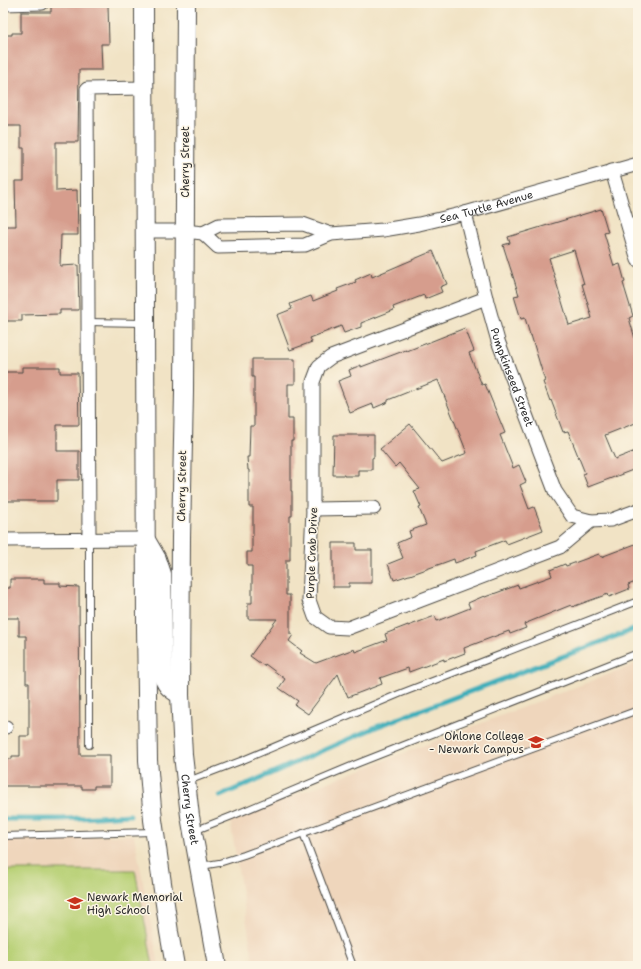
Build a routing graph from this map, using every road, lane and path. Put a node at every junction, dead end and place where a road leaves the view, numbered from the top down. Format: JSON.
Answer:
{"nodes":[{"id":1,"x":42,"y":3,"type":"edge"},
{"id":2,"x":144,"y":3,"type":"edge"},
{"id":3,"x":186,"y":3,"type":"edge"},
{"id":4,"x":3,"y":4,"type":"edge"},
{"id":5,"x":144,"y":88,"type":"junction"},
{"id":6,"x":638,"y":164,"type":"edge"},
{"id":7,"x":612,"y":171,"type":"junction"},
{"id":8,"x":465,"y":213,"type":"junction"},
{"id":9,"x":145,"y":231,"type":"junction"},
{"id":10,"x":184,"y":231,"type":"junction"},
{"id":11,"x":203,"y":233,"type":"junction"},
{"id":12,"x":331,"y":234,"type":"junction"},
{"id":13,"x":638,"y":260,"type":"edge"},
{"id":14,"x":486,"y":298,"type":"junction"},
{"id":15,"x":88,"y":322,"type":"junction"},
{"id":16,"x":145,"y":323,"type":"junction"},
{"id":17,"x":374,"y":508,"type":"dead end"},
{"id":18,"x":313,"y":509,"type":"junction"},
{"id":19,"x":638,"y":510,"type":"edge"},
{"id":20,"x":591,"y":521,"type":"junction"},
{"id":21,"x":145,"y":539,"type":"junction"},
{"id":22,"x":3,"y":540,"type":"edge"},
{"id":23,"x":89,"y":540,"type":"junction"},
{"id":24,"x":638,"y":601,"type":"edge"},
{"id":25,"x":638,"y":652,"type":"edge"},
{"id":26,"x":180,"y":695,"type":"junction"},
{"id":27,"x":638,"y":710,"type":"edge"},
{"id":28,"x":89,"y":745,"type":"dead end"},
{"id":29,"x":186,"y":782,"type":"junction"},
{"id":30,"x":193,"y":831,"type":"junction"},
{"id":31,"x":154,"y":832,"type":"junction"},
{"id":32,"x":303,"y":834,"type":"junction"},
{"id":33,"x":3,"y":836,"type":"edge"},
{"id":34,"x":199,"y":867,"type":"junction"},
{"id":35,"x":175,"y":966,"type":"edge"},
{"id":36,"x":218,"y":966,"type":"edge"},
{"id":37,"x":353,"y":966,"type":"edge"}],
"edges":[{"from":1,"to":4,"type":"street"},
{"from":2,"to":5,"type":"main road"},
{"from":3,"to":10,"type":"main road","name":"Cherry Street"},
{"from":5,"to":9,"type":"main road"},
{"from":5,"to":15,"type":"street"},
{"from":6,"to":7,"type":"street","name":"Sea Turtle Avenue"},
{"from":7,"to":8,"type":"street","name":"Sea Turtle Avenue"},
{"from":7,"to":13,"type":"street"},
{"from":8,"to":12,"type":"street","name":"Sea Turtle Avenue"},
{"from":8,"to":14,"type":"street","name":"Pumpkinseed Street"},
{"from":9,"to":10,"type":"street","name":"Sea Turtle Avenue"},
{"from":9,"to":16,"type":"main road"},
{"from":10,"to":11,"type":"street","name":"Sea Turtle Avenue"},
{"from":10,"to":26,"type":"main road","name":"Cherry Street"},
{"from":11,"to":12,"type":"street","name":"Sea Turtle Avenue"},
{"from":11,"to":12,"type":"street","name":"Sea Turtle Avenue"},
{"from":14,"to":18,"type":"street","name":"Purple Crab Drive"},
{"from":14,"to":20,"type":"street","name":"Pumpkinseed Street"},
{"from":15,"to":16,"type":"lane"},
{"from":15,"to":23,"type":"street"},
{"from":16,"to":21,"type":"main road"},
{"from":17,"to":18,"type":"street"},
{"from":18,"to":20,"type":"street","name":"Purple Crab Drive"},
{"from":19,"to":20,"type":"street","name":"Pumpkinseed Street"},
{"from":21,"to":23,"type":"street"},
{"from":21,"to":26,"type":"main road"},
{"from":21,"to":31,"type":"main road"},
{"from":22,"to":23,"type":"street"},
{"from":23,"to":28,"type":"lane"},
{"from":24,"to":29,"type":"lane"},
{"from":25,"to":30,"type":"lane"},
{"from":26,"to":29,"type":"main road","name":"Cherry Street"},
{"from":27,"to":32,"type":"lane"},
{"from":29,"to":30,"type":"main road","name":"Cherry Street"},
{"from":30,"to":34,"type":"main road","name":"Cherry Street"},
{"from":31,"to":33,"type":"lane"},
{"from":31,"to":35,"type":"main road"},
{"from":32,"to":34,"type":"lane"},
{"from":32,"to":37,"type":"lane"},
{"from":34,"to":36,"type":"main road","name":"Cherry Street"}]}
